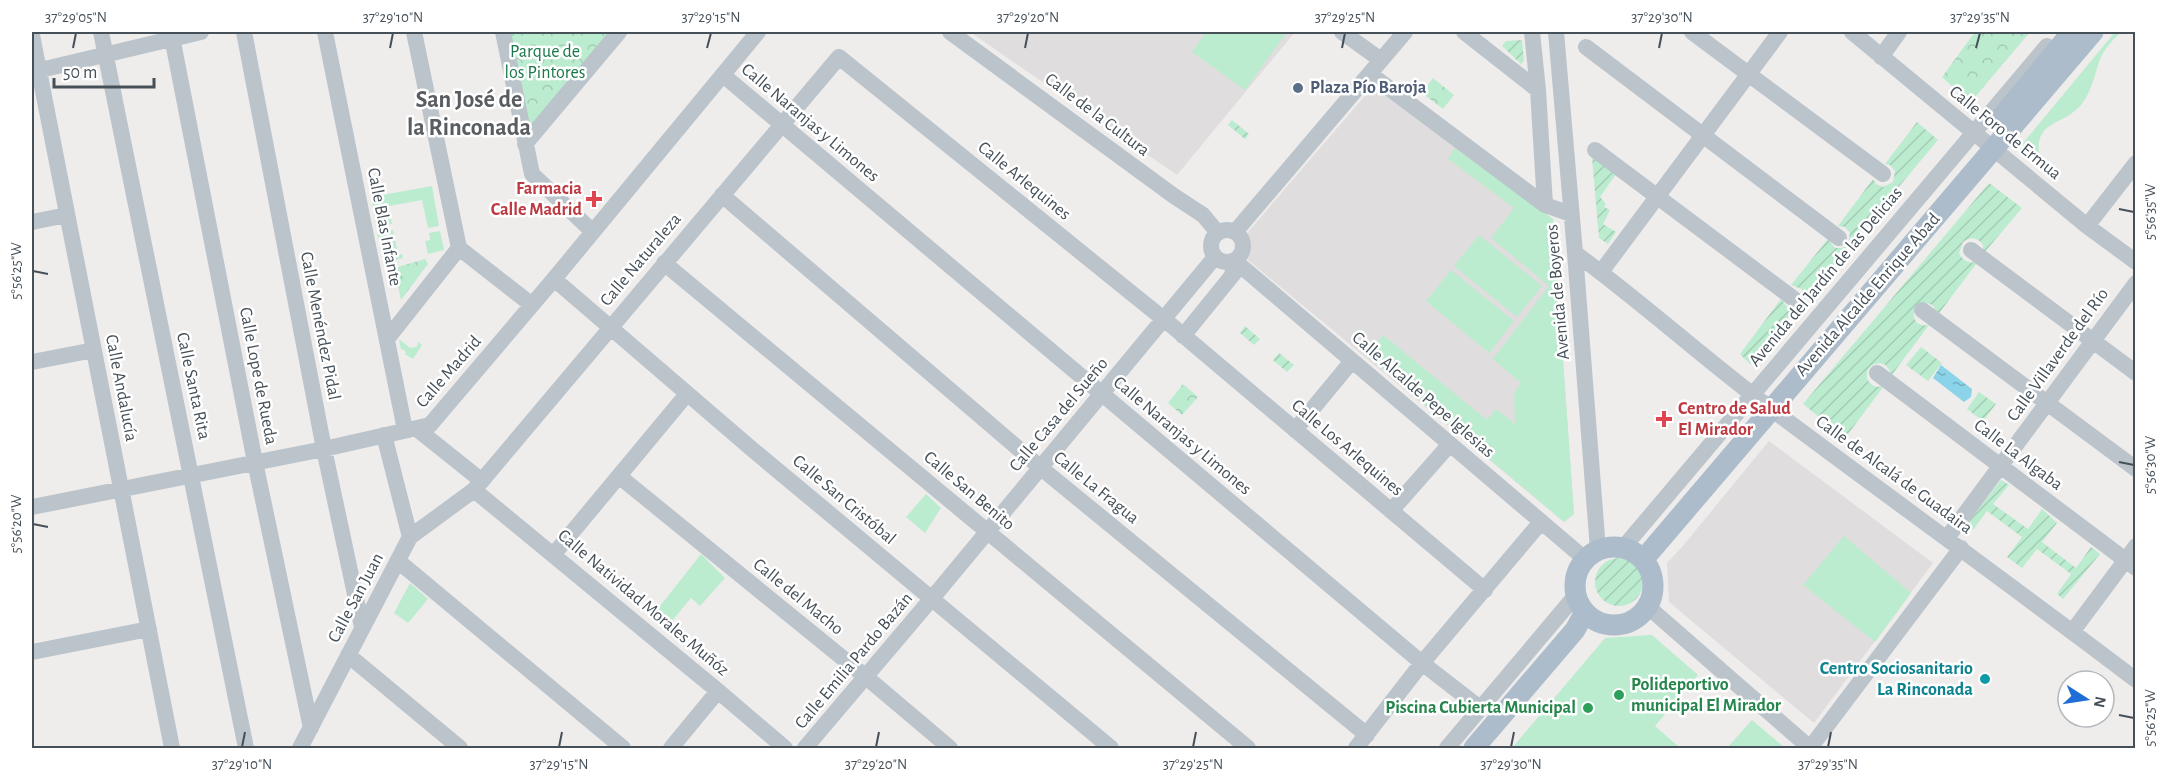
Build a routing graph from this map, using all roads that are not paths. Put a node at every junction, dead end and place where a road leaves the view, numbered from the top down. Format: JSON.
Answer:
{"nodes":[{"id":1,"x":100,"y":32,"type":"edge"},
{"id":2,"x":201,"y":32,"type":"edge"},
{"id":3,"x":244,"y":32,"type":"edge"},
{"id":4,"x":326,"y":32,"type":"edge"},
{"id":5,"x":414,"y":32,"type":"edge"},
{"id":6,"x":503,"y":32,"type":"edge"},
{"id":7,"x":619,"y":32,"type":"edge"},
{"id":8,"x":758,"y":32,"type":"edge"},
{"id":9,"x":950,"y":32,"type":"edge"},
{"id":10,"x":1342,"y":32,"type":"edge"},
{"id":11,"x":1405,"y":32,"type":"edge"},
{"id":12,"x":1464,"y":32,"type":"edge"},
{"id":13,"x":1532,"y":32,"type":"edge"},
{"id":14,"x":1556,"y":32,"type":"edge"},
{"id":15,"x":1692,"y":32,"type":"edge"},
{"id":16,"x":1780,"y":32,"type":"edge"},
{"id":17,"x":1852,"y":32,"type":"edge"},
{"id":18,"x":1899,"y":32,"type":"edge"},
{"id":19,"x":2059,"y":32,"type":"edge"},
{"id":20,"x":2072,"y":32,"type":"edge"},
{"id":21,"x":2093,"y":32,"type":"edge"},
{"id":22,"x":32,"y":35,"type":"edge"},
{"id":23,"x":172,"y":35,"type":"edge"},
{"id":24,"x":1586,"y":47,"type":"dead end"},
{"id":25,"x":105,"y":53,"type":"junction"},
{"id":26,"x":839,"y":57,"type":"joint"},
{"id":27,"x":1881,"y":57,"type":"junction"},
{"id":28,"x":1382,"y":60,"type":"junction"},
{"id":29,"x":35,"y":71,"type":"edge"},
{"id":30,"x":1370,"y":74,"type":"junction"},
{"id":31,"x":1749,"y":74,"type":"junction"},
{"id":32,"x":723,"y":75,"type":"junction"},
{"id":33,"x":1538,"y":90,"type":"junction"},
{"id":34,"x":782,"y":124,"type":"junction"},
{"id":35,"x":1703,"y":136,"type":"junction"},
{"id":36,"x":1983,"y":140,"type":"junction"},
{"id":37,"x":525,"y":144,"type":"junction"},
{"id":38,"x":1595,"y":150,"type":"dead end"},
{"id":39,"x":2136,"y":163,"type":"edge"},
{"id":40,"x":1884,"y":174,"type":"dead end"},
{"id":41,"x":722,"y":195,"type":"junction"},
{"id":42,"x":1657,"y":196,"type":"junction"},
{"id":43,"x":1545,"y":205,"type":"junction"},
{"id":44,"x":1571,"y":214,"type":"junction"},
{"id":45,"x":67,"y":215,"type":"junction"},
{"id":46,"x":32,"y":222,"type":"edge"},
{"id":47,"x":2087,"y":226,"type":"junction"},
{"id":48,"x":593,"y":232,"type":"junction"},
{"id":49,"x":1235,"y":232,"type":"junction"},
{"id":50,"x":1218,"y":233,"type":"junction"},
{"id":51,"x":1839,"y":238,"type":"dead end"},
{"id":52,"x":459,"y":248,"type":"junction"},
{"id":53,"x":1971,"y":250,"type":"dead end"},
{"id":54,"x":1575,"y":253,"type":"junction"},
{"id":55,"x":1226,"y":260,"type":"junction"},
{"id":56,"x":2136,"y":262,"type":"edge"},
{"id":57,"x":664,"y":263,"type":"junction"},
{"id":58,"x":1601,"y":272,"type":"junction"},
{"id":59,"x":554,"y":279,"type":"junction"},
{"id":60,"x":2136,"y":283,"type":"edge"},
{"id":61,"x":1794,"y":299,"type":"dead end"},
{"id":62,"x":532,"y":305,"type":"junction"},
{"id":63,"x":1922,"y":310,"type":"dead end"},
{"id":64,"x":1165,"y":320,"type":"junction"},
{"id":65,"x":610,"y":328,"type":"junction"},
{"id":66,"x":1183,"y":336,"type":"junction"},
{"id":67,"x":387,"y":339,"type":"junction"},
{"id":68,"x":2092,"y":340,"type":"junction"},
{"id":69,"x":94,"y":350,"type":"junction"},
{"id":70,"x":1352,"y":360,"type":"junction"},
{"id":71,"x":32,"y":362,"type":"edge"},
{"id":72,"x":1877,"y":373,"type":"dead end"},
{"id":73,"x":2136,"y":373,"type":"edge"},
{"id":74,"x":687,"y":394,"type":"junction"},
{"id":75,"x":1102,"y":394,"type":"junction"},
{"id":76,"x":1762,"y":402,"type":"junction"},
{"id":77,"x":2046,"y":403,"type":"junction"},
{"id":78,"x":411,"y":429,"type":"junction"},
{"id":79,"x":1295,"y":430,"type":"junction"},
{"id":80,"x":384,"y":435,"type":"junction"},
{"id":81,"x":1450,"y":444,"type":"junction"},
{"id":82,"x":324,"y":449,"type":"junction"},
{"id":83,"x":255,"y":462,"type":"junction"},
{"id":84,"x":2000,"y":466,"type":"junction"},
{"id":85,"x":1041,"y":468,"type":"junction"},
{"id":86,"x":2136,"y":470,"type":"edge"},
{"id":87,"x":191,"y":475,"type":"junction"},
{"id":88,"x":620,"y":477,"type":"junction"},
{"id":89,"x":478,"y":485,"type":"junction"},
{"id":90,"x":120,"y":488,"type":"junction"},
{"id":91,"x":32,"y":507,"type":"edge"},
{"id":92,"x":1391,"y":511,"type":"junction"},
{"id":93,"x":1541,"y":522,"type":"junction"},
{"id":94,"x":987,"y":532,"type":"junction"},
{"id":95,"x":410,"y":537,"type":"junction"},
{"id":96,"x":1947,"y":538,"type":"junction"},
{"id":97,"x":2136,"y":546,"type":"edge"},
{"id":98,"x":1961,"y":548,"type":"junction"},
{"id":99,"x":554,"y":554,"type":"junction"},
{"id":100,"x":1634,"y":554,"type":"junction"},
{"id":101,"x":1591,"y":555,"type":"junction"},
{"id":102,"x":399,"y":561,"type":"junction"},
{"id":103,"x":2130,"y":564,"type":"edge"},
{"id":104,"x":1485,"y":590,"type":"junction"},
{"id":105,"x":933,"y":598,"type":"junction"},
{"id":106,"x":1647,"y":606,"type":"junction"},
{"id":107,"x":1587,"y":610,"type":"junction"},
{"id":108,"x":362,"y":627,"type":"junction"},
{"id":109,"x":149,"y":629,"type":"junction"},
{"id":110,"x":2072,"y":632,"type":"junction"},
{"id":111,"x":32,"y":652,"type":"edge"},
{"id":112,"x":348,"y":655,"type":"junction"},
{"id":113,"x":1422,"y":663,"type":"junction"},
{"id":114,"x":866,"y":677,"type":"junction"},
{"id":115,"x":2136,"y":680,"type":"edge"},
{"id":116,"x":718,"y":691,"type":"junction"},
{"id":117,"x":1480,"y":708,"type":"junction"},
{"id":118,"x":311,"y":728,"type":"junction"},
{"id":119,"x":1361,"y":742,"type":"edge"},
{"id":120,"x":172,"y":748,"type":"edge"},
{"id":121,"x":246,"y":748,"type":"edge"},
{"id":122,"x":300,"y":748,"type":"edge"},
{"id":123,"x":460,"y":748,"type":"edge"},
{"id":124,"x":623,"y":748,"type":"edge"},
{"id":125,"x":671,"y":748,"type":"edge"},
{"id":126,"x":785,"y":748,"type":"edge"},
{"id":127,"x":805,"y":748,"type":"edge"},
{"id":128,"x":950,"y":748,"type":"edge"},
{"id":129,"x":1111,"y":748,"type":"edge"},
{"id":130,"x":1248,"y":748,"type":"edge"},
{"id":131,"x":1447,"y":748,"type":"edge"},
{"id":132,"x":1474,"y":748,"type":"edge"},
{"id":133,"x":1485,"y":748,"type":"edge"},
{"id":134,"x":1810,"y":748,"type":"edge"}],
"edges":[{"from":1,"to":25,"type":"street","name":"Calle Santa Rita"},
{"from":2,"to":23,"type":"street"},
{"from":3,"to":82,"type":"street","name":"Calle Menéndez Pidal"},
{"from":4,"to":67,"type":"street","name":"Calle Blas Infante"},
{"from":5,"to":52,"type":"street"},
{"from":6,"to":37,"type":"street"},
{"from":7,"to":37,"type":"street"},
{"from":8,"to":32,"type":"street","name":"Calle Madrid"},
{"from":9,"to":50,"type":"street","name":"Calle de la Cultura"},
{"from":10,"to":28,"type":"street"},
{"from":11,"to":28,"type":"street"},
{"from":12,"to":33,"type":"street"},
{"from":13,"to":33,"type":"street"},
{"from":14,"to":44,"type":"street","name":"Avenida de Boyeros"},
{"from":15,"to":31,"type":"street"},
{"from":16,"to":31,"type":"street"},
{"from":17,"to":27,"type":"street","name":"Calle Foro de Ermua"},
{"from":18,"to":27,"type":"street"},
{"from":19,"to":36,"type":"street"},
{"from":20,"to":36,"type":"main road","name":"Avenida Alcalde Enrique Abad"},
{"from":21,"to":36,"type":"main road","name":"Avenida Alcalde Enrique Abad"},
{"from":22,"to":29,"type":"street","name":"Calle Andalucía"},
{"from":23,"to":25,"type":"street"},
{"from":23,"to":83,"type":"street","name":"Calle Lope de Rueda"},
{"from":24,"to":35,"type":"street"},
{"from":25,"to":29,"type":"street"},
{"from":25,"to":87,"type":"street","name":"Calle Santa Rita"},
{"from":26,"to":34,"type":"street","name":"Calle Naturaleza"},
{"from":26,"to":64,"type":"street","name":"Calle Arlequines"},
{"from":27,"to":36,"type":"street","name":"Calle Foro de Ermua"},
{"from":28,"to":30,"type":"street"},
{"from":29,"to":45,"type":"street","name":"Calle Andalucía"},
{"from":30,"to":43,"type":"street"},
{"from":30,"to":49,"type":"street"},
{"from":31,"to":35,"type":"street"},
{"from":31,"to":40,"type":"street"},
{"from":32,"to":34,"type":"street","name":"Calle Naranjas y Limones"},
{"from":32,"to":48,"type":"street","name":"Calle Madrid"},
{"from":33,"to":43,"type":"street"},
{"from":34,"to":41,"type":"street","name":"Calle Naturaleza"},
{"from":34,"to":75,"type":"street","name":"Calle Naranjas y Limones"},
{"from":35,"to":42,"type":"street"},
{"from":35,"to":51,"type":"street"},
{"from":36,"to":47,"type":"street","name":"Calle Foro de Ermua"},
{"from":36,"to":76,"type":"main road","name":"Avenida Alcalde Enrique Abad"},
{"from":37,"to":48,"type":"street"},
{"from":38,"to":42,"type":"street"},
{"from":39,"to":47,"type":"street"},
{"from":41,"to":57,"type":"street","name":"Calle Naturaleza"},
{"from":41,"to":85,"type":"street","name":"Calle La Fragua"},
{"from":42,"to":58,"type":"street"},
{"from":42,"to":61,"type":"street"},
{"from":43,"to":44,"type":"street"},
{"from":44,"to":54,"type":"street","name":"Avenida de Boyeros"},
{"from":45,"to":46,"type":"street"},
{"from":45,"to":69,"type":"street","name":"Calle Andalucía"},
{"from":47,"to":56,"type":"street","name":"Calle Foro de Ermua"},
{"from":48,"to":59,"type":"street","name":"Calle Madrid"},
{"from":49,"to":50,"type":"street"},
{"from":49,"to":55,"type":"street"},
{"from":50,"to":55,"type":"street"},
{"from":52,"to":62,"type":"street"},
{"from":52,"to":67,"type":"street"},
{"from":53,"to":68,"type":"street"},
{"from":54,"to":58,"type":"street","name":"Calle de Alcalá de Guadaira"},
{"from":54,"to":101,"type":"street","name":"Avenida de Boyeros"},
{"from":55,"to":64,"type":"street","name":"Calle Casa del Sueño"},
{"from":55,"to":66,"type":"street"},
{"from":55,"to":70,"type":"street","name":"Calle Alcalde Pepe Iglesias"},
{"from":57,"to":65,"type":"street","name":"Calle Naturaleza"},
{"from":57,"to":94,"type":"street","name":"Calle San Benito"},
{"from":58,"to":76,"type":"street","name":"Calle de Alcalá de Guadaira"},
{"from":59,"to":62,"type":"street","name":"Calle Madrid"},
{"from":59,"to":65,"type":"street","name":"Calle San Cristóbal"},
{"from":60,"to":68,"type":"street","name":"Calle Villaverde del Río"},
{"from":62,"to":78,"type":"street","name":"Calle Madrid"},
{"from":63,"to":77,"type":"street"},
{"from":64,"to":66,"type":"street","name":"Calle Arlequines"},
{"from":64,"to":75,"type":"street","name":"Calle Casa del Sueño"},
{"from":65,"to":74,"type":"street","name":"Calle San Cristóbal"},
{"from":65,"to":89,"type":"street","name":"Calle Naturaleza"},
{"from":66,"to":79,"type":"street","name":"Calle Los Arlequines"},
{"from":67,"to":78,"type":"street","name":"Calle Blas Infante"},
{"from":68,"to":73,"type":"street"},
{"from":68,"to":77,"type":"street","name":"Calle Villaverde del Río"},
{"from":69,"to":71,"type":"street"},
{"from":69,"to":90,"type":"street","name":"Calle Andalucía"},
{"from":70,"to":79,"type":"street"},
{"from":70,"to":81,"type":"street","name":"Calle Alcalde Pepe Iglesias"},
{"from":72,"to":84,"type":"street","name":"Calle La Algaba"},
{"from":74,"to":88,"type":"street"},
{"from":74,"to":105,"type":"street","name":"Calle San Cristóbal"},
{"from":75,"to":85,"type":"street","name":"Calle Casa del Sueño"},
{"from":75,"to":113,"type":"street","name":"Calle Naranjas y Limones"},
{"from":76,"to":96,"type":"street","name":"Calle de Alcalá de Guadaira"},
{"from":76,"to":100,"type":"main road","name":"Avenida Alcalde Enrique Abad"},
{"from":77,"to":84,"type":"street","name":"Calle Villaverde del Río"},
{"from":77,"to":86,"type":"street"},
{"from":78,"to":80,"type":"street","name":"Calle Madrid"},
{"from":78,"to":89,"type":"street","name":"Calle Natividad Morales Muñóz"},
{"from":79,"to":92,"type":"street","name":"Calle Los Arlequines"},
{"from":80,"to":82,"type":"street","name":"Calle Madrid"},
{"from":80,"to":95,"type":"street"},
{"from":81,"to":92,"type":"street"},
{"from":81,"to":93,"type":"street","name":"Calle Alcalde Pepe Iglesias"},
{"from":82,"to":83,"type":"street","name":"Calle Madrid"},
{"from":82,"to":108,"type":"street","name":"Calle Menéndez Pidal"},
{"from":83,"to":87,"type":"street","name":"Calle Madrid"},
{"from":83,"to":118,"type":"street","name":"Calle Lope de Rueda"},
{"from":84,"to":96,"type":"street","name":"Calle Villaverde del Río"},
{"from":84,"to":103,"type":"street","name":"Calle La Algaba"},
{"from":85,"to":94,"type":"street","name":"Calle Casa del Sueño"},
{"from":85,"to":119,"type":"street","name":"Calle La Fragua"},
{"from":87,"to":90,"type":"street","name":"Calle Madrid"},
{"from":87,"to":121,"type":"street","name":"Calle Santa Rita"},
{"from":88,"to":99,"type":"street"},
{"from":88,"to":114,"type":"street","name":"Calle del Macho"},
{"from":89,"to":95,"type":"street","name":"Calle San Juan"},
{"from":89,"to":99,"type":"street","name":"Calle Natividad Morales Muñóz"},
{"from":90,"to":91,"type":"street","name":"Calle Madrid"},
{"from":90,"to":109,"type":"street","name":"Calle Andalucía"},
{"from":92,"to":104,"type":"street","name":"Calle Los Arlequines"},
{"from":93,"to":101,"type":"street","name":"Calle Alcalde Pepe Iglesias"},
{"from":93,"to":104,"type":"street"},
{"from":94,"to":105,"type":"street","name":"Calle Casa del Sueño"},
{"from":94,"to":130,"type":"street","name":"Calle San Benito"},
{"from":95,"to":102,"type":"street","name":"Calle San Juan"},
{"from":96,"to":98,"type":"street","name":"Calle de Alcalá de Guadaira"},
{"from":97,"to":103,"type":"street"},
{"from":98,"to":110,"type":"street","name":"Calle de Alcalá de Guadaira"},
{"from":98,"to":134,"type":"street"},
{"from":99,"to":116,"type":"street","name":"Calle Natividad Morales Muñóz"},
{"from":100,"to":101,"type":"main road"},
{"from":100,"to":106,"type":"main road"},
{"from":101,"to":107,"type":"main road"},
{"from":102,"to":108,"type":"street","name":"Calle San Juan"},
{"from":102,"to":124,"type":"street"},
{"from":103,"to":110,"type":"street"},
{"from":104,"to":113,"type":"street"},
{"from":105,"to":114,"type":"street","name":"Calle Emilia Pardo Bazán"},
{"from":105,"to":129,"type":"street","name":"Calle San Cristóbal"},
{"from":106,"to":107,"type":"main road"},
{"from":106,"to":134,"type":"street"},
{"from":107,"to":117,"type":"street"},
{"from":107,"to":132,"type":"main road"},
{"from":107,"to":133,"type":"main road"},
{"from":108,"to":112,"type":"street","name":"Calle San Juan"},
{"from":109,"to":111,"type":"street"},
{"from":109,"to":120,"type":"street","name":"Calle Andalucía"},
{"from":110,"to":115,"type":"street","name":"Calle de Alcalá de Guadaira"},
{"from":112,"to":118,"type":"street","name":"Calle San Juan"},
{"from":112,"to":123,"type":"street"},
{"from":113,"to":117,"type":"street","name":"Calle Naranjas y Limones"},
{"from":113,"to":119,"type":"street"},
{"from":114,"to":127,"type":"street","name":"Calle Emilia Pardo Bazán"},
{"from":114,"to":128,"type":"street","name":"Calle del Macho"},
{"from":116,"to":125,"type":"street"},
{"from":116,"to":126,"type":"street","name":"Calle Natividad Morales Muñóz"},
{"from":117,"to":131,"type":"street"},
{"from":118,"to":122,"type":"street","name":"Calle San Juan"}]}
